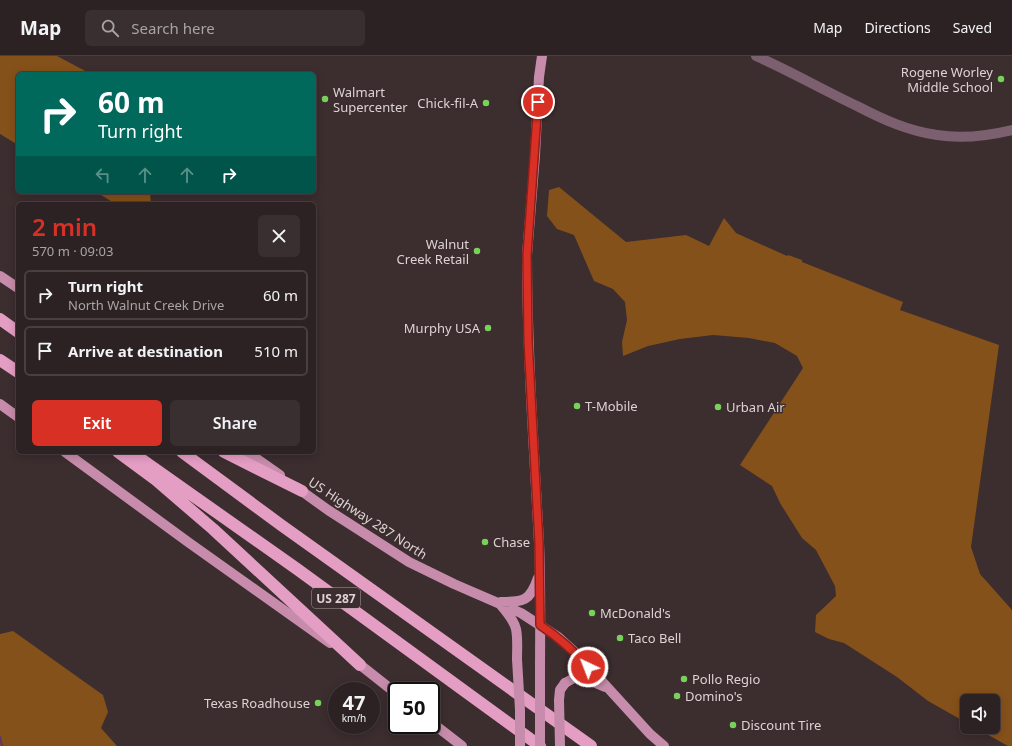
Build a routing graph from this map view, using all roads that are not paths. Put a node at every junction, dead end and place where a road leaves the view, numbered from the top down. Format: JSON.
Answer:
{"nodes":[{"id":1,"x":542,"y":56,"type":"edge"},
{"id":2,"x":756,"y":56,"type":"edge"},
{"id":3,"x":1012,"y":130,"type":"edge"},
{"id":4,"x":0,"y":276,"type":"edge"},
{"id":5,"x":16,"y":287,"type":"edge"},
{"id":6,"x":0,"y":319,"type":"edge"},
{"id":7,"x":16,"y":331,"type":"edge"},
{"id":8,"x":0,"y":360,"type":"edge"},
{"id":9,"x":16,"y":371,"type":"edge"},
{"id":10,"x":0,"y":404,"type":"edge"},
{"id":11,"x":16,"y":416,"type":"edge"},
{"id":12,"x":68,"y":454,"type":"edge"},
{"id":13,"x":121,"y":454,"type":"edge"},
{"id":14,"x":134,"y":454,"type":"edge"},
{"id":15,"x":185,"y":454,"type":"edge"},
{"id":16,"x":228,"y":454,"type":"edge"},
{"id":17,"x":250,"y":454,"type":"edge"},
{"id":18,"x":302,"y":492,"type":"junction"},
{"id":19,"x":540,"y":574,"type":"junction"},
{"id":20,"x":497,"y":602,"type":"junction"},
{"id":21,"x":540,"y":625,"type":"junction"},
{"id":22,"x":360,"y":665,"type":"junction"},
{"id":23,"x":388,"y":687,"type":"edge"},
{"id":24,"x":608,"y":689,"type":"junction"},
{"id":25,"x":440,"y":729,"type":"edge"},
{"id":26,"x":462,"y":746,"type":"edge"},
{"id":27,"x":520,"y":746,"type":"edge"},
{"id":28,"x":540,"y":746,"type":"edge"},
{"id":29,"x":560,"y":746,"type":"edge"},
{"id":30,"x":591,"y":746,"type":"edge"},
{"id":31,"x":664,"y":746,"type":"edge"}],
"edges":[{"from":1,"to":19,"type":"main road"},
{"from":2,"to":3,"type":"street"},
{"from":4,"to":5,"type":"main road"},
{"from":6,"to":7,"type":"highway"},
{"from":8,"to":9,"type":"highway"},
{"from":10,"to":11,"type":"main road"},
{"from":12,"to":22,"type":"main road"},
{"from":13,"to":22,"type":"highway"},
{"from":14,"to":28,"type":"highway","number":"US 287"},
{"from":15,"to":30,"type":"highway","number":"US 287"},
{"from":16,"to":18,"type":"highway"},
{"from":17,"to":18,"type":"main road","name":"US Highway 287 North"},
{"from":18,"to":20,"type":"main road","name":"US Highway 287 North"},
{"from":19,"to":20,"type":"main road"},
{"from":19,"to":21,"type":"main road"},
{"from":20,"to":21,"type":"main road","name":"US Highway 287 North"},
{"from":20,"to":27,"type":"main road","bridge":true},
{"from":21,"to":24,"type":"main road","name":"US Highway 287 North"},
{"from":21,"to":28,"type":"main road","bridge":true},
{"from":22,"to":23,"type":"main road"},
{"from":24,"to":29,"type":"main road","bridge":true},
{"from":24,"to":31,"type":"main road","name":"US Highway 287 North"},
{"from":25,"to":26,"type":"main road"}]}
